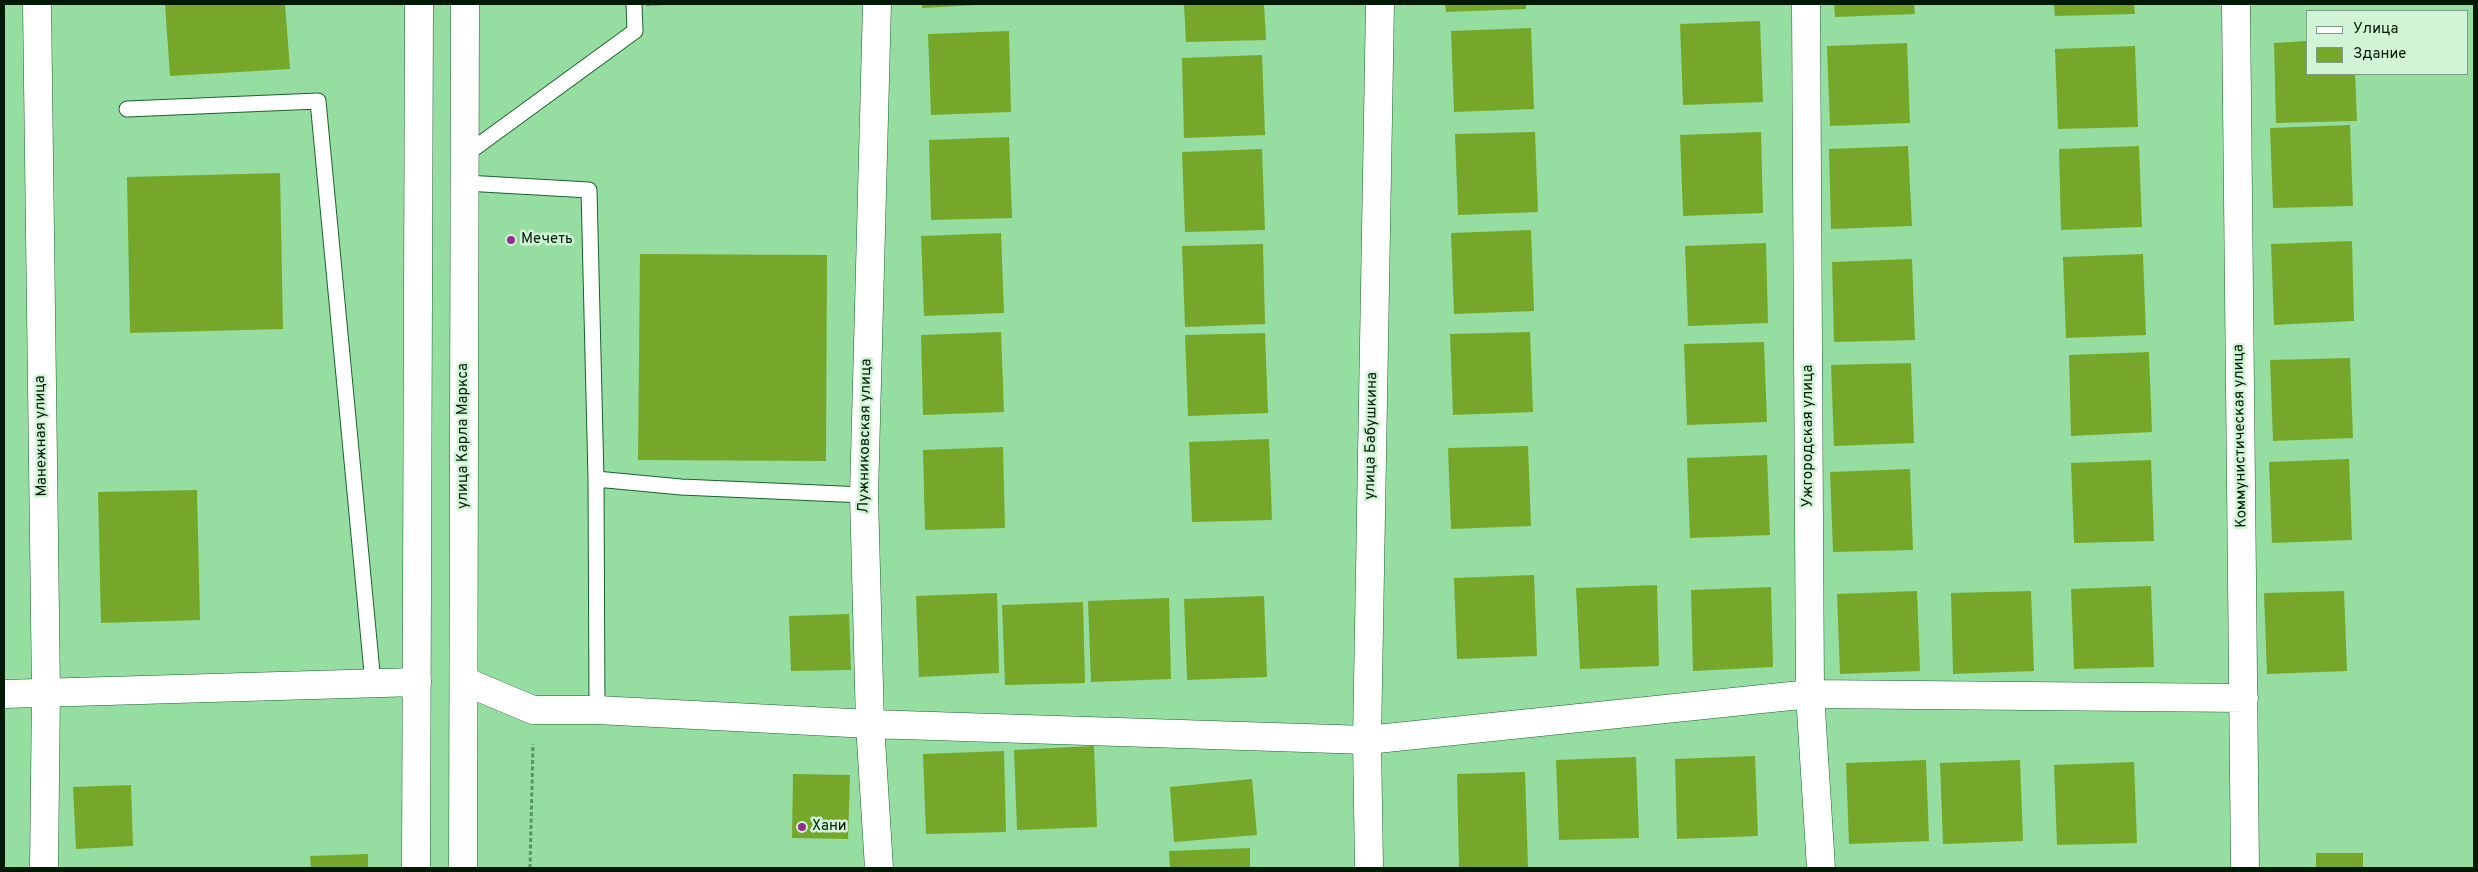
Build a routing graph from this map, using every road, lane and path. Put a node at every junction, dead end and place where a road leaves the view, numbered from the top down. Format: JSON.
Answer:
{"nodes":[{"id":1,"x":37,"y":4,"type":"edge"},
{"id":2,"x":419,"y":4,"type":"edge"},
{"id":3,"x":465,"y":4,"type":"edge"},
{"id":4,"x":634,"y":4,"type":"edge"},
{"id":5,"x":877,"y":4,"type":"edge"},
{"id":6,"x":1380,"y":4,"type":"edge"},
{"id":7,"x":1806,"y":4,"type":"edge"},
{"id":8,"x":2236,"y":4,"type":"edge"},
{"id":9,"x":127,"y":109,"type":"dead end"},
{"id":10,"x":465,"y":155,"type":"junction"},
{"id":11,"x":465,"y":183,"type":"junction"},
{"id":12,"x":596,"y":479,"type":"junction"},
{"id":13,"x":864,"y":495,"type":"junction"},
{"id":14,"x":464,"y":681,"type":"junction"},
{"id":15,"x":417,"y":682,"type":"junction"},
{"id":16,"x":373,"y":683,"type":"junction"},
{"id":17,"x":46,"y":692,"type":"junction"},
{"id":18,"x":4,"y":694,"type":"edge"},
{"id":19,"x":1810,"y":694,"type":"junction"},
{"id":20,"x":2244,"y":698,"type":"junction"},
{"id":21,"x":533,"y":710,"type":"junction"},
{"id":22,"x":597,"y":710,"type":"junction"},
{"id":23,"x":870,"y":724,"type":"junction"},
{"id":24,"x":1367,"y":740,"type":"junction"},
{"id":25,"x":44,"y":868,"type":"edge"},
{"id":26,"x":416,"y":868,"type":"edge"},
{"id":27,"x":463,"y":868,"type":"edge"},
{"id":28,"x":530,"y":868,"type":"edge"},
{"id":29,"x":879,"y":868,"type":"edge"},
{"id":30,"x":1369,"y":868,"type":"edge"},
{"id":31,"x":1821,"y":868,"type":"edge"},
{"id":32,"x":2245,"y":868,"type":"edge"}],
"edges":[{"from":1,"to":17,"type":"street","name":"Манежная улица"},
{"from":2,"to":15,"type":"street"},
{"from":3,"to":10,"type":"street","name":"улица Карла Маркса"},
{"from":4,"to":10,"type":"lane"},
{"from":5,"to":13,"type":"street","name":"Лужниковская улица"},
{"from":6,"to":24,"type":"street","name":"улица Бабушкина"},
{"from":7,"to":19,"type":"street","name":"Ужгородская улица"},
{"from":8,"to":20,"type":"street","name":"Коммунистическая улица"},
{"from":9,"to":16,"type":"lane"},
{"from":10,"to":11,"type":"street","name":"улица Карла Маркса"},
{"from":11,"to":12,"type":"lane"},
{"from":11,"to":14,"type":"street","name":"улица Карла Маркса"},
{"from":12,"to":13,"type":"lane"},
{"from":12,"to":22,"type":"lane"},
{"from":13,"to":23,"type":"street","name":"Лужниковская улица"},
{"from":14,"to":21,"type":"street"},
{"from":14,"to":27,"type":"street","name":"улица Карла Маркса"},
{"from":15,"to":16,"type":"street"},
{"from":15,"to":26,"type":"street"},
{"from":16,"to":17,"type":"street"},
{"from":17,"to":18,"type":"street"},
{"from":17,"to":25,"type":"street","name":"Манежная улица"},
{"from":19,"to":20,"type":"street"},
{"from":19,"to":24,"type":"street"},
{"from":19,"to":31,"type":"street","name":"Ужгородская улица"},
{"from":20,"to":32,"type":"street","name":"Коммунистическая улица"},
{"from":21,"to":22,"type":"street"},
{"from":21,"to":28,"type":"path"},
{"from":22,"to":23,"type":"street"},
{"from":23,"to":24,"type":"street"},
{"from":23,"to":29,"type":"street","name":"Лужниковская улица"},
{"from":24,"to":30,"type":"street","name":"улица Бабушкина"}]}
